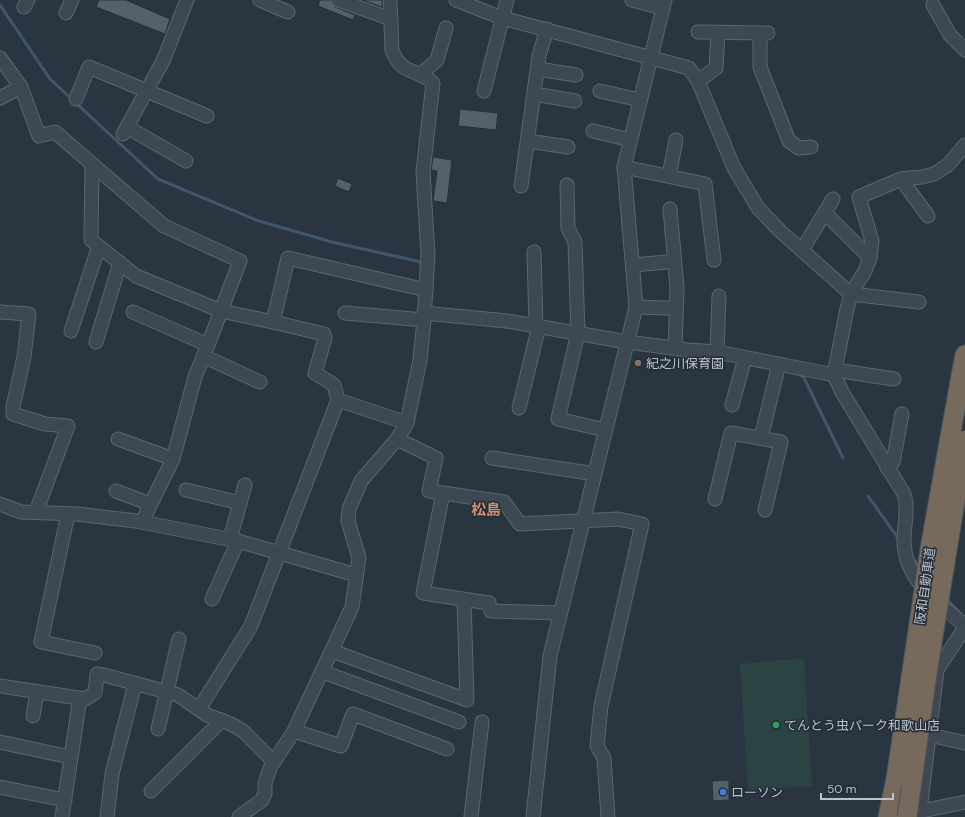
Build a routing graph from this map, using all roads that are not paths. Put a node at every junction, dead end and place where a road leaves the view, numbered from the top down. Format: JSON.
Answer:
{"nodes":[{"id":1,"x":72,"y":0,"type":"edge"},
{"id":2,"x":186,"y":0,"type":"edge"},
{"id":3,"x":260,"y":0,"type":"edge"},
{"id":4,"x":338,"y":0,"type":"edge"},
{"id":5,"x":390,"y":0,"type":"edge"},
{"id":6,"x":507,"y":0,"type":"edge"},
{"id":7,"x":632,"y":0,"type":"edge"},
{"id":8,"x":464,"y":2,"type":"edge"},
{"id":9,"x":664,"y":4,"type":"edge"},
{"id":10,"x":933,"y":5,"type":"dead end"},
{"id":11,"x":288,"y":12,"type":"dead end"},
{"id":12,"x":66,"y":13,"type":"dead end"},
{"id":13,"x":502,"y":18,"type":"junction"},
{"id":14,"x":391,"y":20,"type":"junction"},
{"id":15,"x":446,"y":28,"type":"dead end"},
{"id":16,"x":547,"y":29,"type":"junction"},
{"id":17,"x":698,"y":32,"type":"dead end"},
{"id":18,"x":718,"y":33,"type":"junction"},
{"id":19,"x":965,"y":50,"type":"edge"},
{"id":20,"x":650,"y":57,"type":"junction"},
{"id":21,"x":0,"y":58,"type":"edge"},
{"id":22,"x":538,"y":69,"type":"junction"},
{"id":23,"x":420,"y":75,"type":"junction"},
{"id":24,"x":576,"y":75,"type":"dead end"},
{"id":25,"x":698,"y":81,"type":"junction"},
{"id":26,"x":21,"y":87,"type":"junction"},
{"id":27,"x":147,"y":90,"type":"junction"},
{"id":28,"x":484,"y":91,"type":"dead end"},
{"id":29,"x":600,"y":91,"type":"dead end"},
{"id":30,"x":534,"y":94,"type":"junction"},
{"id":31,"x":0,"y":98,"type":"edge"},
{"id":32,"x":76,"y":99,"type":"dead end"},
{"id":33,"x":640,"y":100,"type":"junction"},
{"id":34,"x":574,"y":101,"type":"dead end"},
{"id":35,"x":207,"y":116,"type":"dead end"},
{"id":36,"x":593,"y":131,"type":"dead end"},
{"id":37,"x":630,"y":140,"type":"junction"},
{"id":38,"x":676,"y":140,"type":"dead end"},
{"id":39,"x":528,"y":141,"type":"junction"},
{"id":40,"x":965,"y":145,"type":"edge"},
{"id":41,"x":568,"y":147,"type":"dead end"},
{"id":42,"x":811,"y":147,"type":"dead end"},
{"id":43,"x":186,"y":161,"type":"dead end"},
{"id":44,"x":92,"y":164,"type":"junction"},
{"id":45,"x":624,"y":167,"type":"junction"},
{"id":46,"x":669,"y":176,"type":"junction"},
{"id":47,"x":901,"y":179,"type":"junction"},
{"id":48,"x":567,"y":185,"type":"dead end"},
{"id":49,"x":521,"y":186,"type":"dead end"},
{"id":50,"x":833,"y":199,"type":"dead end"},
{"id":51,"x":670,"y":210,"type":"dead end"},
{"id":52,"x":825,"y":213,"type":"junction"},
{"id":53,"x":928,"y":216,"type":"dead end"},
{"id":54,"x":99,"y":246,"type":"junction"},
{"id":55,"x":802,"y":250,"type":"junction"},
{"id":56,"x":534,"y":252,"type":"dead end"},
{"id":57,"x":870,"y":258,"type":"junction"},
{"id":58,"x":714,"y":260,"type":"dead end"},
{"id":59,"x":667,"y":262,"type":"dead end"},
{"id":60,"x":120,"y":263,"type":"junction"},
{"id":61,"x":633,"y":265,"type":"junction"},
{"id":62,"x":422,"y":289,"type":"junction"},
{"id":63,"x":851,"y":294,"type":"junction"},
{"id":64,"x":719,"y":296,"type":"dead end"},
{"id":65,"x":920,"y":302,"type":"dead end"},
{"id":66,"x":636,"y":307,"type":"junction"},
{"id":67,"x":667,"y":308,"type":"dead end"},
{"id":68,"x":221,"y":311,"type":"junction"},
{"id":69,"x":0,"y":312,"type":"edge"},
{"id":70,"x":133,"y":312,"type":"dead end"},
{"id":71,"x":345,"y":313,"type":"dead end"},
{"id":72,"x":424,"y":316,"type":"junction"},
{"id":73,"x":273,"y":322,"type":"junction"},
{"id":74,"x":538,"y":329,"type":"junction"},
{"id":75,"x":71,"y":331,"type":"dead end"},
{"id":76,"x":577,"y":336,"type":"junction"},
{"id":77,"x":96,"y":342,"type":"dead end"},
{"id":78,"x":627,"y":342,"type":"junction"},
{"id":79,"x":674,"y":349,"type":"junction"},
{"id":80,"x":206,"y":351,"type":"junction"},
{"id":81,"x":717,"y":352,"type":"junction"},
{"id":82,"x":965,"y":355,"type":"edge"},
{"id":83,"x":744,"y":360,"type":"junction"},
{"id":84,"x":779,"y":367,"type":"junction"},
{"id":85,"x":834,"y":373,"type":"junction"},
{"id":86,"x":894,"y":379,"type":"dead end"},
{"id":87,"x":260,"y":382,"type":"dead end"},
{"id":88,"x":338,"y":400,"type":"junction"},
{"id":89,"x":732,"y":405,"type":"dead end"},
{"id":90,"x":519,"y":408,"type":"dead end"},
{"id":91,"x":902,"y":414,"type":"dead end"},
{"id":92,"x":407,"y":423,"type":"junction"},
{"id":93,"x":605,"y":430,"type":"junction"},
{"id":94,"x":761,"y":438,"type":"junction"},
{"id":95,"x":118,"y":439,"type":"dead end"},
{"id":96,"x":397,"y":439,"type":"junction"},
{"id":97,"x":965,"y":440,"type":"edge"},
{"id":98,"x":492,"y":458,"type":"dead end"},
{"id":99,"x":173,"y":459,"type":"junction"},
{"id":100,"x":887,"y":468,"type":"junction"},
{"id":101,"x":595,"y":474,"type":"junction"},
{"id":102,"x":245,"y":486,"type":"dead end"},
{"id":103,"x":186,"y":490,"type":"dead end"},
{"id":104,"x":116,"y":491,"type":"dead end"},
{"id":105,"x":444,"y":493,"type":"junction"},
{"id":106,"x":715,"y":499,"type":"dead end"},
{"id":107,"x":240,"y":503,"type":"junction"},
{"id":108,"x":0,"y":504,"type":"edge"},
{"id":109,"x":150,"y":504,"type":"junction"},
{"id":110,"x":765,"y":510,"type":"dead end"},
{"id":111,"x":36,"y":512,"type":"junction"},
{"id":112,"x":68,"y":514,"type":"junction"},
{"id":113,"x":142,"y":522,"type":"junction"},
{"id":114,"x":582,"y":522,"type":"junction"},
{"id":115,"x":234,"y":540,"type":"junction"},
{"id":116,"x":281,"y":552,"type":"junction"},
{"id":117,"x":356,"y":575,"type":"junction"},
{"id":118,"x":212,"y":599,"type":"dead end"},
{"id":119,"x":464,"y":600,"type":"junction"},
{"id":120,"x":559,"y":613,"type":"junction"},
{"id":121,"x":965,"y":626,"type":"edge"},
{"id":122,"x":178,"y":639,"type":"dead end"},
{"id":123,"x":332,"y":651,"type":"junction"},
{"id":124,"x":95,"y":653,"type":"dead end"},
{"id":125,"x":323,"y":672,"type":"junction"},
{"id":126,"x":135,"y":684,"type":"junction"},
{"id":127,"x":0,"y":686,"type":"edge"},
{"id":128,"x":37,"y":692,"type":"junction"},
{"id":129,"x":167,"y":692,"type":"junction"},
{"id":130,"x":80,"y":698,"type":"junction"},
{"id":131,"x":199,"y":709,"type":"junction"},
{"id":132,"x":33,"y":716,"type":"dead end"},
{"id":133,"x":222,"y":720,"type":"junction"},
{"id":134,"x":459,"y":722,"type":"dead end"},
{"id":135,"x":482,"y":722,"type":"dead end"},
{"id":136,"x":158,"y":729,"type":"dead end"},
{"id":137,"x":294,"y":730,"type":"junction"},
{"id":138,"x":929,"y":735,"type":"junction"},
{"id":139,"x":0,"y":742,"type":"edge"},
{"id":140,"x":965,"y":743,"type":"edge"},
{"id":141,"x":447,"y":749,"type":"dead end"},
{"id":142,"x":70,"y":757,"type":"junction"},
{"id":143,"x":274,"y":762,"type":"junction"},
{"id":144,"x":896,"y":779,"type":"junction"},
{"id":145,"x":0,"y":788,"type":"edge"},
{"id":146,"x":151,"y":791,"type":"dead end"},
{"id":147,"x":65,"y":800,"type":"junction"},
{"id":148,"x":965,"y":802,"type":"edge"},
{"id":149,"x":914,"y":814,"type":"edge"},
{"id":150,"x":62,"y":817,"type":"edge"},
{"id":151,"x":107,"y":817,"type":"edge"},
{"id":152,"x":239,"y":817,"type":"edge"},
{"id":153,"x":471,"y":817,"type":"edge"},
{"id":154,"x":533,"y":817,"type":"edge"},
{"id":155,"x":608,"y":817,"type":"edge"},
{"id":156,"x":888,"y":817,"type":"edge"},
{"id":157,"x":891,"y":817,"type":"edge"},
{"id":158,"x":896,"y":817,"type":"edge"}],
"edges":[{"from":1,"to":12,"type":"street"},
{"from":2,"to":27,"type":"street"},
{"from":3,"to":11,"type":"street"},
{"from":4,"to":14,"type":"street"},
{"from":5,"to":14,"type":"street"},
{"from":6,"to":13,"type":"street"},
{"from":7,"to":9,"type":"street"},
{"from":8,"to":13,"type":"street"},
{"from":9,"to":20,"type":"street"},
{"from":10,"to":19,"type":"street"},
{"from":13,"to":16,"type":"street"},
{"from":13,"to":28,"type":"street"},
{"from":14,"to":23,"type":"street"},
{"from":15,"to":23,"type":"street"},
{"from":16,"to":20,"type":"street"},
{"from":16,"to":22,"type":"street"},
{"from":17,"to":18,"type":"street"},
{"from":18,"to":25,"type":"street"},
{"from":18,"to":42,"type":"street"},
{"from":20,"to":25,"type":"street"},
{"from":20,"to":33,"type":"street"},
{"from":21,"to":26,"type":"street"},
{"from":22,"to":24,"type":"street"},
{"from":22,"to":30,"type":"street"},
{"from":23,"to":62,"type":"street"},
{"from":25,"to":55,"type":"street"},
{"from":26,"to":31,"type":"street"},
{"from":26,"to":44,"type":"street"},
{"from":27,"to":32,"type":"street"},
{"from":27,"to":35,"type":"street"},
{"from":27,"to":43,"type":"street"},
{"from":29,"to":33,"type":"street"},
{"from":30,"to":34,"type":"street"},
{"from":30,"to":39,"type":"street"},
{"from":33,"to":37,"type":"street"},
{"from":36,"to":37,"type":"street"},
{"from":37,"to":45,"type":"street"},
{"from":38,"to":46,"type":"street"},
{"from":39,"to":41,"type":"street"},
{"from":39,"to":49,"type":"street"},
{"from":40,"to":47,"type":"street"},
{"from":44,"to":54,"type":"street"},
{"from":44,"to":68,"type":"street"},
{"from":45,"to":46,"type":"street"},
{"from":45,"to":61,"type":"street"},
{"from":46,"to":58,"type":"street"},
{"from":47,"to":53,"type":"street"},
{"from":47,"to":57,"type":"street"},
{"from":48,"to":76,"type":"street"},
{"from":50,"to":52,"type":"street"},
{"from":51,"to":79,"type":"street"},
{"from":52,"to":55,"type":"street"},
{"from":52,"to":57,"type":"street"},
{"from":54,"to":60,"type":"street"},
{"from":54,"to":75,"type":"street"},
{"from":55,"to":63,"type":"street"},
{"from":56,"to":74,"type":"street"},
{"from":57,"to":63,"type":"street"},
{"from":59,"to":61,"type":"street"},
{"from":60,"to":68,"type":"street"},
{"from":60,"to":77,"type":"street"},
{"from":61,"to":66,"type":"street"},
{"from":62,"to":72,"type":"street"},
{"from":62,"to":73,"type":"street"},
{"from":63,"to":65,"type":"street"},
{"from":63,"to":85,"type":"street"},
{"from":64,"to":81,"type":"street"},
{"from":66,"to":67,"type":"street"},
{"from":66,"to":78,"type":"street"},
{"from":68,"to":73,"type":"street"},
{"from":68,"to":80,"type":"street"},
{"from":69,"to":111,"type":"street"},
{"from":70,"to":80,"type":"street"},
{"from":71,"to":72,"type":"street"},
{"from":72,"to":74,"type":"street"},
{"from":72,"to":92,"type":"street"},
{"from":73,"to":88,"type":"street"},
{"from":74,"to":76,"type":"street"},
{"from":74,"to":90,"type":"street"},
{"from":76,"to":78,"type":"street"},
{"from":76,"to":93,"type":"street"},
{"from":78,"to":79,"type":"street"},
{"from":78,"to":93,"type":"street"},
{"from":79,"to":81,"type":"street"},
{"from":80,"to":87,"type":"street"},
{"from":80,"to":99,"type":"street"},
{"from":81,"to":83,"type":"street"},
{"from":82,"to":144,"type":"highway","name":"阪和自動車道","bridge":true},
{"from":83,"to":84,"type":"street"},
{"from":83,"to":89,"type":"street"},
{"from":84,"to":85,"type":"street"},
{"from":84,"to":94,"type":"street"},
{"from":85,"to":86,"type":"street"},
{"from":85,"to":100,"type":"street"},
{"from":88,"to":92,"type":"street"},
{"from":88,"to":116,"type":"street"},
{"from":91,"to":100,"type":"street"},
{"from":92,"to":96,"type":"street"},
{"from":93,"to":101,"type":"street"},
{"from":94,"to":106,"type":"street"},
{"from":94,"to":110,"type":"street"},
{"from":95,"to":99,"type":"street"},
{"from":96,"to":105,"type":"street"},
{"from":96,"to":117,"type":"street"},
{"from":97,"to":149,"type":"highway","name":"阪和自動車道","bridge":true},
{"from":98,"to":101,"type":"street"},
{"from":99,"to":109,"type":"street"},
{"from":100,"to":121,"type":"street"},
{"from":101,"to":114,"type":"street"},
{"from":102,"to":107,"type":"street"},
{"from":103,"to":107,"type":"street"},
{"from":104,"to":109,"type":"street"},
{"from":105,"to":114,"type":"street"},
{"from":105,"to":119,"type":"street"},
{"from":107,"to":115,"type":"street"},
{"from":108,"to":111,"type":"street"},
{"from":109,"to":113,"type":"street"},
{"from":111,"to":112,"type":"street"},
{"from":112,"to":113,"type":"street"},
{"from":112,"to":124,"type":"street"},
{"from":113,"to":115,"type":"street"},
{"from":114,"to":120,"type":"street"},
{"from":114,"to":155,"type":"street"},
{"from":115,"to":116,"type":"street"},
{"from":115,"to":118,"type":"street"},
{"from":116,"to":117,"type":"street"},
{"from":116,"to":131,"type":"street"},
{"from":117,"to":123,"type":"street"},
{"from":119,"to":120,"type":"street"},
{"from":119,"to":123,"type":"street"},
{"from":120,"to":154,"type":"street"},
{"from":121,"to":138,"type":"street"},
{"from":122,"to":129,"type":"street"},
{"from":123,"to":125,"type":"street"},
{"from":125,"to":134,"type":"street"},
{"from":125,"to":137,"type":"street"},
{"from":126,"to":129,"type":"street"},
{"from":126,"to":130,"type":"street"},
{"from":126,"to":151,"type":"street"},
{"from":127,"to":128,"type":"street"},
{"from":128,"to":130,"type":"street"},
{"from":128,"to":132,"type":"street"},
{"from":129,"to":131,"type":"street"},
{"from":129,"to":136,"type":"street"},
{"from":130,"to":142,"type":"street"},
{"from":131,"to":133,"type":"street"},
{"from":133,"to":143,"type":"street"},
{"from":133,"to":146,"type":"street"},
{"from":135,"to":153,"type":"street"},
{"from":137,"to":141,"type":"street"},
{"from":137,"to":143,"type":"street"},
{"from":138,"to":140,"type":"street"},
{"from":138,"to":149,"type":"street"},
{"from":139,"to":142,"type":"street"},
{"from":142,"to":147,"type":"street"},
{"from":143,"to":152,"type":"street"},
{"from":144,"to":156,"type":"highway"},
{"from":144,"to":157,"type":"highway","name":"阪和自動車道"},
{"from":145,"to":147,"type":"street"},
{"from":147,"to":150,"type":"street"},
{"from":148,"to":149,"type":"street"},
{"from":149,"to":158,"type":"street"}]}
